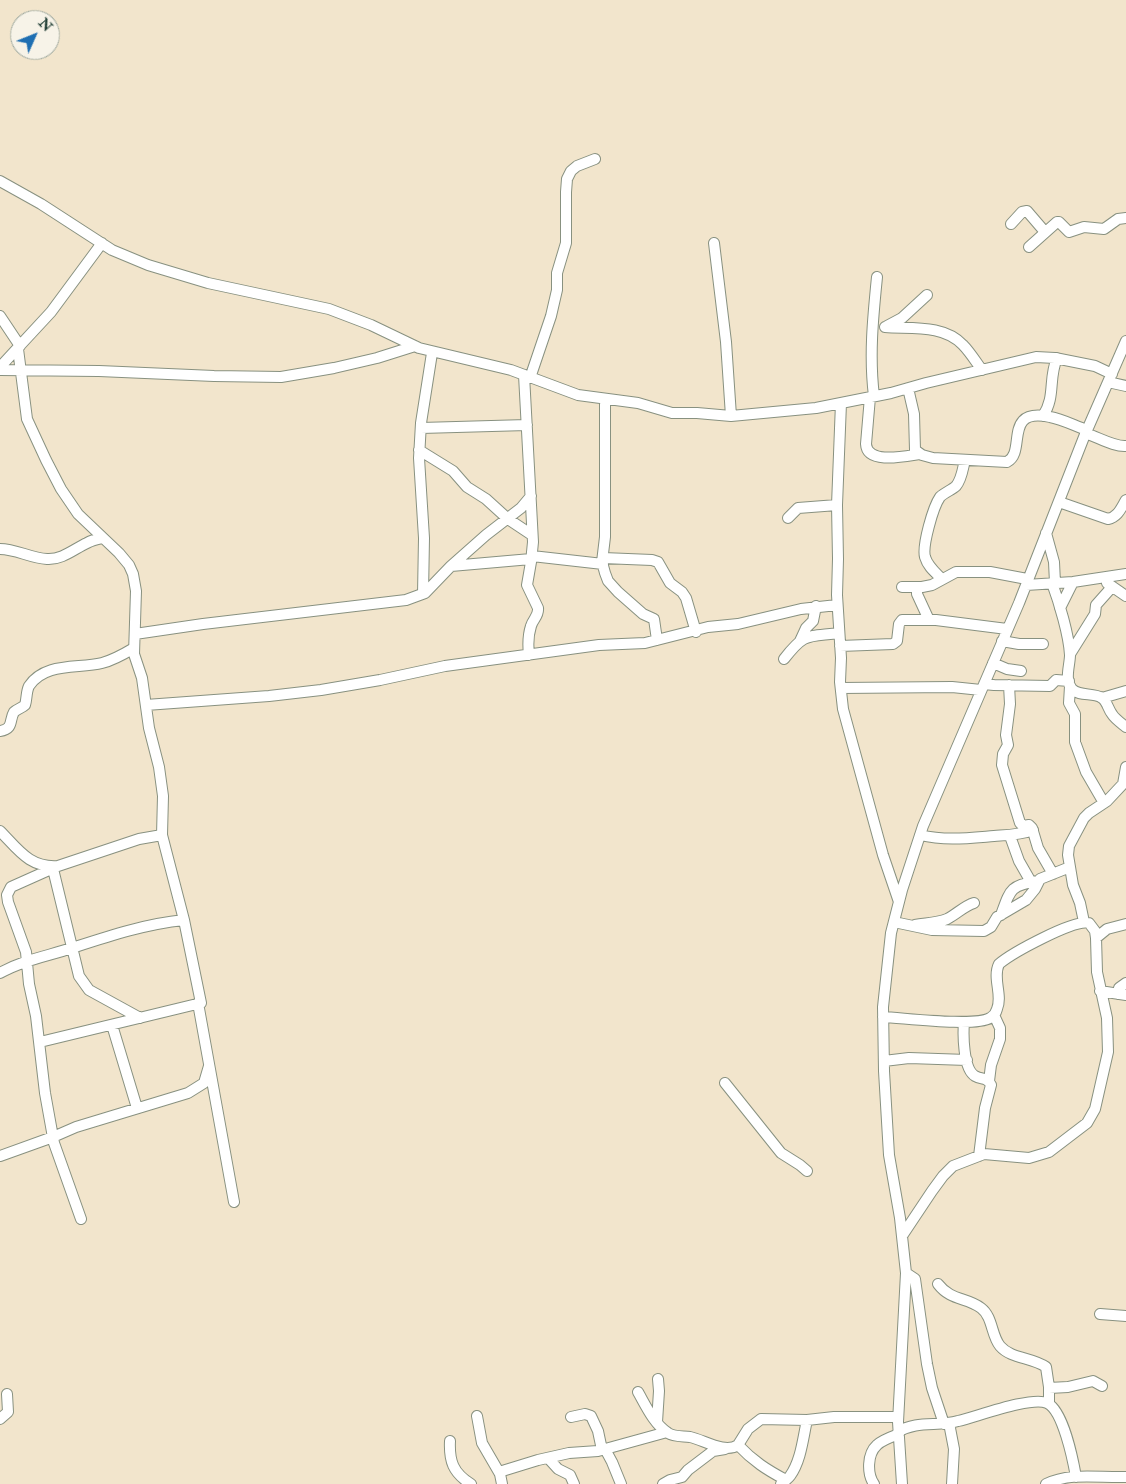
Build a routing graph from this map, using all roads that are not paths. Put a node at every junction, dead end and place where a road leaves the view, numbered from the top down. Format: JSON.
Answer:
{"nodes":[{"id":1,"x":595,"y":159,"type":"dead end"},
{"id":2,"x":0,"y":180,"type":"edge"},
{"id":3,"x":1126,"y":218,"type":"edge"},
{"id":4,"x":1011,"y":224,"type":"dead end"},
{"id":5,"x":1045,"y":232,"type":"junction"},
{"id":6,"x":102,"y":243,"type":"junction"},
{"id":7,"x":714,"y":243,"type":"dead end"},
{"id":8,"x":1029,"y":247,"type":"dead end"},
{"id":9,"x":877,"y":277,"type":"dead end"},
{"id":10,"x":927,"y":295,"type":"dead end"},
{"id":11,"x":0,"y":316,"type":"edge"},
{"id":12,"x":885,"y":327,"type":"junction"},
{"id":13,"x":872,"y":338,"type":"junction"},
{"id":14,"x":1126,"y":341,"type":"edge"},
{"id":15,"x":415,"y":346,"type":"junction"},
{"id":16,"x":19,"y":347,"type":"junction"},
{"id":17,"x":432,"y":353,"type":"junction"},
{"id":18,"x":1057,"y":358,"type":"junction"},
{"id":19,"x":0,"y":368,"type":"edge"},
{"id":20,"x":982,"y":370,"type":"junction"},
{"id":21,"x":20,"y":371,"type":"junction"},
{"id":22,"x":527,"y":376,"type":"junction"},
{"id":23,"x":1110,"y":378,"type":"junction"},
{"id":24,"x":1126,"y":386,"type":"edge"},
{"id":25,"x":908,"y":388,"type":"junction"},
{"id":26,"x":872,"y":397,"type":"junction"},
{"id":27,"x":605,"y":399,"type":"junction"},
{"id":28,"x":841,"y":402,"type":"junction"},
{"id":29,"x":731,"y":416,"type":"junction"},
{"id":30,"x":1043,"y":416,"type":"junction"},
{"id":31,"x":527,"y":425,"type":"junction"},
{"id":32,"x":421,"y":428,"type":"junction"},
{"id":33,"x":1086,"y":432,"type":"junction"},
{"id":34,"x":1126,"y":446,"type":"edge"},
{"id":35,"x":419,"y":450,"type":"junction"},
{"id":36,"x":920,"y":454,"type":"junction"},
{"id":37,"x":965,"y":460,"type":"junction"},
{"id":38,"x":531,"y":496,"type":"junction"},
{"id":39,"x":1126,"y":500,"type":"edge"},
{"id":40,"x":1059,"y":502,"type":"junction"},
{"id":41,"x":837,"y":504,"type":"junction"},
{"id":42,"x":788,"y":518,"type":"dead end"},
{"id":43,"x":508,"y":519,"type":"junction"},
{"id":44,"x":1046,"y":533,"type":"junction"},
{"id":45,"x":532,"y":535,"type":"junction"},
{"id":46,"x":102,"y":538,"type":"junction"},
{"id":47,"x":0,"y":549,"type":"edge"},
{"id":48,"x":532,"y":558,"type":"junction"},
{"id":49,"x":603,"y":561,"type":"junction"},
{"id":50,"x":451,"y":566,"type":"junction"},
{"id":51,"x":1126,"y":574,"type":"edge"},
{"id":52,"x":1100,"y":577,"type":"junction"},
{"id":53,"x":942,"y":579,"type":"junction"},
{"id":54,"x":1027,"y":582,"type":"junction"},
{"id":55,"x":1073,"y":582,"type":"junction"},
{"id":56,"x":1054,"y":583,"type":"junction"},
{"id":57,"x":902,"y":587,"type":"dead end"},
{"id":58,"x":917,"y":587,"type":"junction"},
{"id":59,"x":1112,"y":587,"type":"junction"},
{"id":60,"x":423,"y":594,"type":"junction"},
{"id":61,"x":1126,"y":596,"type":"edge"},
{"id":62,"x":837,"y":605,"type":"junction"},
{"id":63,"x":816,"y":606,"type":"junction"},
{"id":64,"x":1060,"y":608,"type":"junction"},
{"id":65,"x":929,"y":620,"type":"junction"},
{"id":66,"x":1007,"y":630,"type":"junction"},
{"id":67,"x":696,"y":632,"type":"junction"},
{"id":68,"x":839,"y":633,"type":"junction"},
{"id":69,"x":135,"y":634,"type":"junction"},
{"id":70,"x":657,"y":640,"type":"junction"},
{"id":71,"x":800,"y":640,"type":"junction"},
{"id":72,"x":1002,"y":642,"type":"junction"},
{"id":73,"x":1043,"y":644,"type":"dead end"},
{"id":74,"x":840,"y":646,"type":"junction"},
{"id":75,"x":134,"y":648,"type":"junction"},
{"id":76,"x":1070,"y":654,"type":"junction"},
{"id":77,"x":529,"y":655,"type":"junction"},
{"id":78,"x":784,"y":659,"type":"dead end"},
{"id":79,"x":993,"y":663,"type":"junction"},
{"id":80,"x":1021,"y":670,"type":"dead end"},
{"id":81,"x":1070,"y":684,"type":"junction"},
{"id":82,"x":1010,"y":685,"type":"junction"},
{"id":83,"x":982,"y":687,"type":"junction"},
{"id":84,"x":841,"y":688,"type":"junction"},
{"id":85,"x":1126,"y":691,"type":"edge"},
{"id":86,"x":1102,"y":698,"type":"junction"},
{"id":87,"x":146,"y":705,"type":"junction"},
{"id":88,"x":1126,"y":727,"type":"edge"},
{"id":89,"x":0,"y":732,"type":"edge"},
{"id":90,"x":1126,"y":767,"type":"edge"},
{"id":91,"x":1104,"y":803,"type":"junction"},
{"id":92,"x":1033,"y":830,"type":"junction"},
{"id":93,"x":0,"y":831,"type":"edge"},
{"id":94,"x":162,"y":835,"type":"junction"},
{"id":95,"x":920,"y":835,"type":"junction"},
{"id":96,"x":1010,"y":836,"type":"junction"},
{"id":97,"x":1070,"y":867,"type":"junction"},
{"id":98,"x":55,"y":868,"type":"junction"},
{"id":99,"x":1042,"y":878,"type":"junction"},
{"id":100,"x":1072,"y":879,"type":"junction"},
{"id":101,"x":899,"y":902,"type":"junction"},
{"id":102,"x":974,"y":903,"type":"dead end"},
{"id":103,"x":4,"y":904,"type":"edge"},
{"id":104,"x":1001,"y":915,"type":"junction"},
{"id":105,"x":184,"y":920,"type":"junction"},
{"id":106,"x":894,"y":922,"type":"junction"},
{"id":107,"x":1084,"y":922,"type":"junction"},
{"id":108,"x":1126,"y":924,"type":"edge"},
{"id":109,"x":910,"y":926,"type":"junction"},
{"id":110,"x":1096,"y":938,"type":"junction"},
{"id":111,"x":72,"y":948,"type":"junction"},
{"id":112,"x":27,"y":961,"type":"junction"},
{"id":113,"x":1,"y":971,"type":"edge"},
{"id":114,"x":1126,"y":983,"type":"edge"},
{"id":115,"x":1100,"y":991,"type":"junction"},
{"id":116,"x":1122,"y":994,"type":"edge"},
{"id":117,"x":198,"y":1003,"type":"junction"},
{"id":118,"x":994,"y":1015,"type":"junction"},
{"id":119,"x":883,"y":1017,"type":"junction"},
{"id":120,"x":140,"y":1018,"type":"junction"},
{"id":121,"x":964,"y":1022,"type":"junction"},
{"id":122,"x":112,"y":1025,"type":"junction"},
{"id":123,"x":40,"y":1042,"type":"junction"},
{"id":124,"x":968,"y":1060,"type":"junction"},
{"id":125,"x":884,"y":1061,"type":"junction"},
{"id":126,"x":209,"y":1066,"type":"junction"},
{"id":127,"x":989,"y":1081,"type":"junction"},
{"id":128,"x":725,"y":1083,"type":"dead end"},
{"id":129,"x":137,"y":1108,"type":"junction"},
{"id":130,"x":53,"y":1137,"type":"junction"},
{"id":131,"x":0,"y":1156,"type":"edge"},
{"id":132,"x":979,"y":1156,"type":"junction"},
{"id":133,"x":808,"y":1172,"type":"dead end"},
{"id":134,"x":234,"y":1202,"type":"dead end"},
{"id":135,"x":81,"y":1219,"type":"dead end"},
{"id":136,"x":902,"y":1236,"type":"junction"},
{"id":137,"x":906,"y":1273,"type":"junction"},
{"id":138,"x":938,"y":1284,"type":"dead end"},
{"id":139,"x":1100,"y":1314,"type":"dead end"},
{"id":140,"x":1126,"y":1316,"type":"edge"},
{"id":141,"x":658,"y":1379,"type":"dead end"},
{"id":142,"x":1102,"y":1386,"type":"dead end"},
{"id":143,"x":1049,"y":1388,"type":"junction"},
{"id":144,"x":638,"y":1392,"type":"dead end"},
{"id":145,"x":7,"y":1394,"type":"dead end"},
{"id":146,"x":1049,"y":1404,"type":"junction"},
{"id":147,"x":477,"y":1416,"type":"dead end"},
{"id":148,"x":898,"y":1416,"type":"junction"},
{"id":149,"x":571,"y":1417,"type":"dead end"},
{"id":150,"x":0,"y":1419,"type":"edge"},
{"id":151,"x":807,"y":1420,"type":"junction"},
{"id":152,"x":657,"y":1422,"type":"junction"},
{"id":153,"x":947,"y":1423,"type":"junction"},
{"id":154,"x":667,"y":1432,"type":"junction"},
{"id":155,"x":899,"y":1433,"type":"junction"},
{"id":156,"x":450,"y":1441,"type":"dead end"},
{"id":157,"x":708,"y":1443,"type":"junction"},
{"id":158,"x":734,"y":1447,"type":"junction"},
{"id":159,"x":603,"y":1449,"type":"junction"},
{"id":160,"x":548,"y":1458,"type":"junction"},
{"id":161,"x":704,"y":1458,"type":"junction"},
{"id":162,"x":499,"y":1472,"type":"junction"},
{"id":163,"x":1076,"y":1477,"type":"junction"},
{"id":164,"x":1126,"y":1477,"type":"edge"},
{"id":165,"x":788,"y":1482,"type":"edge"},
{"id":166,"x":471,"y":1484,"type":"edge"},
{"id":167,"x":502,"y":1484,"type":"edge"},
{"id":168,"x":574,"y":1484,"type":"edge"},
{"id":169,"x":621,"y":1484,"type":"edge"},
{"id":170,"x":663,"y":1484,"type":"edge"},
{"id":171,"x":874,"y":1484,"type":"edge"},
{"id":172,"x":902,"y":1484,"type":"edge"},
{"id":173,"x":952,"y":1484,"type":"edge"},
{"id":174,"x":1046,"y":1484,"type":"edge"}],
"edges":[{"from":1,"to":22,"type":"street"},
{"from":2,"to":6,"type":"street"},
{"from":3,"to":5,"type":"street"},
{"from":4,"to":5,"type":"street"},
{"from":5,"to":8,"type":"street"},
{"from":6,"to":15,"type":"street"},
{"from":6,"to":16,"type":"street"},
{"from":7,"to":29,"type":"street"},
{"from":9,"to":13,"type":"street"},
{"from":10,"to":12,"type":"street"},
{"from":11,"to":16,"type":"street"},
{"from":12,"to":13,"type":"street"},
{"from":12,"to":20,"type":"street"},
{"from":13,"to":26,"type":"street"},
{"from":14,"to":23,"type":"street"},
{"from":15,"to":17,"type":"street"},
{"from":15,"to":21,"type":"street"},
{"from":16,"to":19,"type":"street"},
{"from":16,"to":21,"type":"street"},
{"from":17,"to":22,"type":"street"},
{"from":17,"to":32,"type":"street"},
{"from":18,"to":20,"type":"street"},
{"from":18,"to":23,"type":"street"},
{"from":18,"to":30,"type":"street"},
{"from":19,"to":21,"type":"street"},
{"from":20,"to":25,"type":"street"},
{"from":21,"to":46,"type":"street"},
{"from":22,"to":27,"type":"street"},
{"from":22,"to":31,"type":"street"},
{"from":23,"to":24,"type":"street"},
{"from":23,"to":33,"type":"street"},
{"from":25,"to":26,"type":"street"},
{"from":25,"to":36,"type":"street"},
{"from":26,"to":28,"type":"street"},
{"from":26,"to":36,"type":"street"},
{"from":27,"to":29,"type":"street"},
{"from":27,"to":49,"type":"street"},
{"from":28,"to":29,"type":"street"},
{"from":28,"to":41,"type":"street"},
{"from":30,"to":33,"type":"street"},
{"from":30,"to":37,"type":"street"},
{"from":31,"to":32,"type":"street"},
{"from":31,"to":38,"type":"street"},
{"from":32,"to":35,"type":"street"},
{"from":33,"to":34,"type":"street"},
{"from":33,"to":40,"type":"street"},
{"from":35,"to":43,"type":"street"},
{"from":35,"to":60,"type":"street"},
{"from":36,"to":37,"type":"street"},
{"from":37,"to":53,"type":"street"},
{"from":38,"to":43,"type":"street"},
{"from":38,"to":45,"type":"street"},
{"from":39,"to":40,"type":"street"},
{"from":40,"to":44,"type":"street"},
{"from":41,"to":42,"type":"street"},
{"from":41,"to":62,"type":"street"},
{"from":43,"to":45,"type":"street"},
{"from":43,"to":50,"type":"street"},
{"from":44,"to":54,"type":"street"},
{"from":44,"to":56,"type":"street"},
{"from":45,"to":48,"type":"street"},
{"from":46,"to":47,"type":"street"},
{"from":46,"to":69,"type":"street"},
{"from":48,"to":49,"type":"street"},
{"from":48,"to":50,"type":"street"},
{"from":48,"to":77,"type":"street"},
{"from":49,"to":67,"type":"street"},
{"from":49,"to":70,"type":"street"},
{"from":50,"to":60,"type":"street"},
{"from":51,"to":52,"type":"street"},
{"from":52,"to":55,"type":"street"},
{"from":52,"to":59,"type":"street"},
{"from":53,"to":54,"type":"street"},
{"from":53,"to":58,"type":"street"},
{"from":54,"to":56,"type":"street"},
{"from":54,"to":66,"type":"street"},
{"from":55,"to":56,"type":"street"},
{"from":55,"to":64,"type":"street"},
{"from":56,"to":64,"type":"street"},
{"from":57,"to":58,"type":"street"},
{"from":58,"to":65,"type":"street"},
{"from":59,"to":61,"type":"street"},
{"from":59,"to":76,"type":"street"},
{"from":60,"to":69,"type":"street"},
{"from":62,"to":63,"type":"street"},
{"from":62,"to":68,"type":"street"},
{"from":63,"to":67,"type":"street"},
{"from":63,"to":71,"type":"street"},
{"from":64,"to":76,"type":"street"},
{"from":65,"to":66,"type":"street"},
{"from":65,"to":74,"type":"street"},
{"from":66,"to":72,"type":"street"},
{"from":67,"to":70,"type":"street"},
{"from":68,"to":71,"type":"street"},
{"from":68,"to":74,"type":"street"},
{"from":69,"to":75,"type":"street"},
{"from":70,"to":77,"type":"street"},
{"from":71,"to":78,"type":"street"},
{"from":72,"to":73,"type":"street"},
{"from":72,"to":79,"type":"street"},
{"from":74,"to":84,"type":"street"},
{"from":75,"to":87,"type":"street"},
{"from":75,"to":89,"type":"street"},
{"from":76,"to":81,"type":"street"},
{"from":77,"to":87,"type":"street"},
{"from":79,"to":80,"type":"street"},
{"from":79,"to":83,"type":"street"},
{"from":81,"to":82,"type":"street"},
{"from":81,"to":86,"type":"street"},
{"from":81,"to":91,"type":"street"},
{"from":82,"to":83,"type":"street"},
{"from":82,"to":92,"type":"street"},
{"from":83,"to":84,"type":"street"},
{"from":83,"to":95,"type":"street"},
{"from":84,"to":101,"type":"street"},
{"from":85,"to":86,"type":"street"},
{"from":86,"to":88,"type":"street"},
{"from":87,"to":94,"type":"street"},
{"from":90,"to":91,"type":"street"},
{"from":91,"to":97,"type":"street"},
{"from":92,"to":96,"type":"street"},
{"from":92,"to":99,"type":"street"},
{"from":93,"to":98,"type":"street"},
{"from":94,"to":98,"type":"street"},
{"from":94,"to":105,"type":"street"},
{"from":95,"to":96,"type":"street"},
{"from":95,"to":101,"type":"street"},
{"from":96,"to":99,"type":"street"},
{"from":97,"to":99,"type":"street"},
{"from":97,"to":100,"type":"street"},
{"from":98,"to":103,"type":"street"},
{"from":98,"to":111,"type":"street"},
{"from":99,"to":100,"type":"street"},
{"from":99,"to":104,"type":"street"},
{"from":99,"to":104,"type":"street"},
{"from":100,"to":107,"type":"street"},
{"from":101,"to":106,"type":"street"},
{"from":102,"to":109,"type":"street"},
{"from":103,"to":112,"type":"street"},
{"from":104,"to":109,"type":"street"},
{"from":105,"to":111,"type":"street"},
{"from":105,"to":117,"type":"street"},
{"from":106,"to":109,"type":"street"},
{"from":106,"to":119,"type":"street"},
{"from":107,"to":110,"type":"street"},
{"from":107,"to":118,"type":"street"},
{"from":108,"to":110,"type":"street"},
{"from":110,"to":115,"type":"street"},
{"from":111,"to":112,"type":"street"},
{"from":111,"to":120,"type":"street"},
{"from":112,"to":113,"type":"street"},
{"from":112,"to":123,"type":"street"},
{"from":114,"to":116,"type":"street"},
{"from":115,"to":116,"type":"street"},
{"from":115,"to":132,"type":"street"},
{"from":117,"to":120,"type":"street"},
{"from":117,"to":126,"type":"street"},
{"from":118,"to":121,"type":"street"},
{"from":118,"to":127,"type":"street"},
{"from":119,"to":121,"type":"street"},
{"from":119,"to":125,"type":"street"},
{"from":120,"to":122,"type":"street"},
{"from":121,"to":124,"type":"street"},
{"from":122,"to":123,"type":"street"},
{"from":122,"to":129,"type":"street"},
{"from":123,"to":130,"type":"street"},
{"from":124,"to":125,"type":"street"},
{"from":124,"to":127,"type":"street"},
{"from":125,"to":136,"type":"street"},
{"from":126,"to":129,"type":"street"},
{"from":126,"to":134,"type":"street"},
{"from":127,"to":132,"type":"street"},
{"from":128,"to":133,"type":"street"},
{"from":129,"to":130,"type":"street"},
{"from":130,"to":131,"type":"street"},
{"from":130,"to":135,"type":"street"},
{"from":132,"to":136,"type":"street"},
{"from":136,"to":137,"type":"street"},
{"from":137,"to":148,"type":"street"},
{"from":137,"to":153,"type":"street"},
{"from":138,"to":143,"type":"street"},
{"from":139,"to":140,"type":"street"},
{"from":141,"to":152,"type":"street"},
{"from":142,"to":143,"type":"street"},
{"from":143,"to":146,"type":"street"},
{"from":144,"to":152,"type":"street"},
{"from":145,"to":150,"type":"street"},
{"from":146,"to":153,"type":"street"},
{"from":146,"to":163,"type":"street"},
{"from":147,"to":162,"type":"street"},
{"from":148,"to":151,"type":"street"},
{"from":148,"to":155,"type":"street"},
{"from":149,"to":159,"type":"street"},
{"from":151,"to":158,"type":"street"},
{"from":151,"to":165,"type":"street"},
{"from":152,"to":154,"type":"street"},
{"from":153,"to":155,"type":"street"},
{"from":153,"to":173,"type":"street"},
{"from":154,"to":157,"type":"street"},
{"from":154,"to":159,"type":"street"},
{"from":155,"to":171,"type":"street"},
{"from":155,"to":172,"type":"street"},
{"from":156,"to":166,"type":"street"},
{"from":157,"to":158,"type":"street"},
{"from":157,"to":161,"type":"street"},
{"from":158,"to":161,"type":"street"},
{"from":158,"to":165,"type":"street"},
{"from":159,"to":160,"type":"street"},
{"from":159,"to":169,"type":"street"},
{"from":160,"to":162,"type":"street"},
{"from":160,"to":168,"type":"street"},
{"from":161,"to":170,"type":"street"},
{"from":162,"to":167,"type":"street"},
{"from":163,"to":164,"type":"street"},
{"from":163,"to":174,"type":"street"}]}
